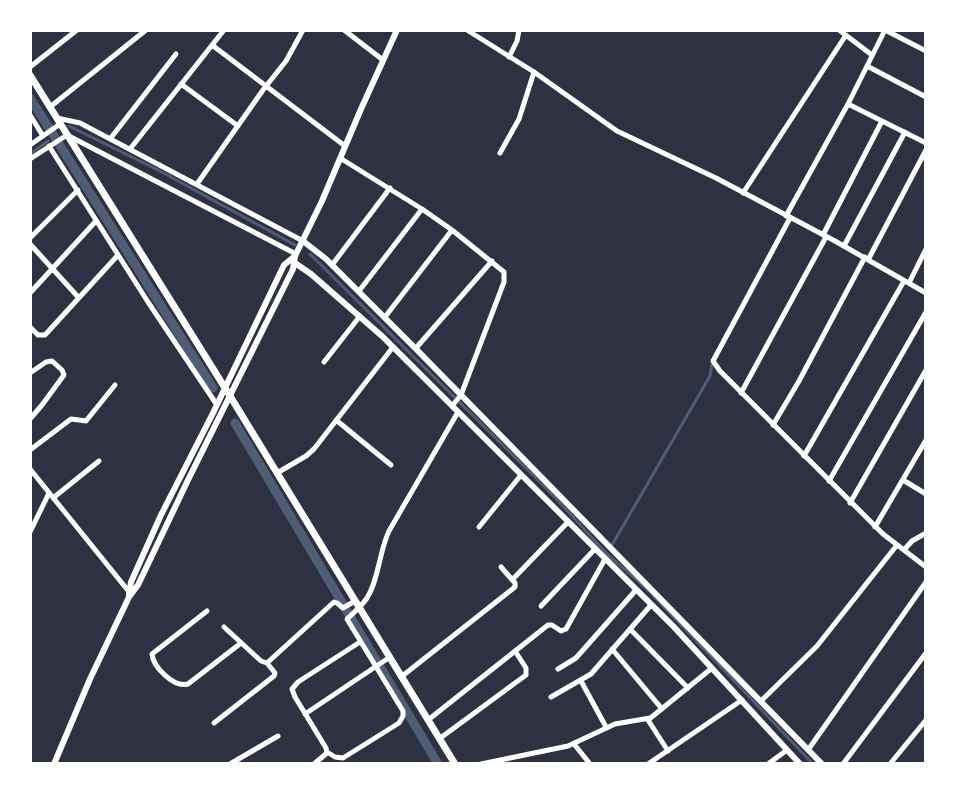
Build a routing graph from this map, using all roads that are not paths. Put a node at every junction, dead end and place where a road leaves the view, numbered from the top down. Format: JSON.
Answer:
{"nodes":[{"id":1,"x":77,"y":30,"type":"edge"},
{"id":2,"x":146,"y":30,"type":"edge"},
{"id":3,"x":224,"y":30,"type":"edge"},
{"id":4,"x":303,"y":30,"type":"edge"},
{"id":5,"x":344,"y":30,"type":"edge"},
{"id":6,"x":398,"y":30,"type":"edge"},
{"id":7,"x":468,"y":30,"type":"edge"},
{"id":8,"x":519,"y":30,"type":"edge"},
{"id":9,"x":839,"y":30,"type":"edge"},
{"id":10,"x":885,"y":30,"type":"edge"},
{"id":11,"x":846,"y":35,"type":"junction"},
{"id":12,"x":212,"y":45,"type":"junction"},
{"id":13,"x":926,"y":51,"type":"edge"},
{"id":14,"x":176,"y":54,"type":"dead end"},
{"id":15,"x":872,"y":55,"type":"junction"},
{"id":16,"x":509,"y":57,"type":"junction"},
{"id":17,"x":383,"y":60,"type":"junction"},
{"id":18,"x":867,"y":66,"type":"junction"},
{"id":19,"x":30,"y":67,"type":"edge"},
{"id":20,"x":534,"y":72,"type":"junction"},
{"id":21,"x":30,"y":75,"type":"edge"},
{"id":22,"x":181,"y":84,"type":"junction"},
{"id":23,"x":267,"y":85,"type":"junction"},
{"id":24,"x":926,"y":97,"type":"edge"},
{"id":25,"x":848,"y":104,"type":"junction"},
{"id":26,"x":50,"y":107,"type":"junction"},
{"id":27,"x":30,"y":115,"type":"edge"},
{"id":28,"x":58,"y":121,"type":"junction"},
{"id":29,"x":882,"y":121,"type":"junction"},
{"id":30,"x":238,"y":126,"type":"junction"},
{"id":31,"x":905,"y":132,"type":"junction"},
{"id":32,"x":47,"y":133,"type":"junction"},
{"id":33,"x":67,"y":135,"type":"junction"},
{"id":34,"x":110,"y":138,"type":"junction"},
{"id":35,"x":926,"y":142,"type":"edge"},
{"id":36,"x":30,"y":145,"type":"edge"},
{"id":37,"x":51,"y":145,"type":"junction"},
{"id":38,"x":345,"y":146,"type":"junction"},
{"id":39,"x":130,"y":149,"type":"junction"},
{"id":40,"x":926,"y":150,"type":"edge"},
{"id":41,"x":500,"y":153,"type":"dead end"},
{"id":42,"x":340,"y":158,"type":"junction"},
{"id":43,"x":30,"y":159,"type":"edge"},
{"id":44,"x":197,"y":184,"type":"junction"},
{"id":45,"x":390,"y":188,"type":"junction"},
{"id":46,"x":78,"y":190,"type":"junction"},
{"id":47,"x":743,"y":193,"type":"junction"},
{"id":48,"x":422,"y":209,"type":"junction"},
{"id":49,"x":788,"y":217,"type":"junction"},
{"id":50,"x":96,"y":221,"type":"junction"},
{"id":51,"x":452,"y":230,"type":"junction"},
{"id":52,"x":825,"y":236,"type":"junction"},
{"id":53,"x":30,"y":238,"type":"edge"},
{"id":54,"x":303,"y":241,"type":"junction"},
{"id":55,"x":30,"y":244,"type":"edge"},
{"id":56,"x":844,"y":246,"type":"junction"},
{"id":57,"x":926,"y":249,"type":"edge"},
{"id":58,"x":118,"y":255,"type":"junction"},
{"id":59,"x":296,"y":258,"type":"junction"},
{"id":60,"x":867,"y":259,"type":"junction"},
{"id":61,"x":492,"y":261,"type":"junction"},
{"id":62,"x":332,"y":265,"type":"junction"},
{"id":63,"x":52,"y":268,"type":"junction"},
{"id":64,"x":906,"y":282,"type":"junction"},
{"id":65,"x":359,"y":291,"type":"junction"},
{"id":66,"x":30,"y":293,"type":"edge"},
{"id":67,"x":926,"y":293,"type":"edge"},
{"id":68,"x":79,"y":298,"type":"junction"},
{"id":69,"x":926,"y":312,"type":"edge"},
{"id":70,"x":360,"y":316,"type":"junction"},
{"id":71,"x":385,"y":317,"type":"junction"},
{"id":72,"x":30,"y":327,"type":"edge"},
{"id":73,"x":393,"y":347,"type":"junction"},
{"id":74,"x":416,"y":348,"type":"junction"},
{"id":75,"x":324,"y":362,"type":"dead end"},
{"id":76,"x":926,"y":370,"type":"edge"},
{"id":77,"x":30,"y":373,"type":"edge"},
{"id":78,"x":115,"y":385,"type":"dead end"},
{"id":79,"x":225,"y":389,"type":"junction"},
{"id":80,"x":741,"y":393,"type":"junction"},
{"id":81,"x":230,"y":396,"type":"junction"},
{"id":82,"x":457,"y":400,"type":"junction"},
{"id":83,"x":217,"y":405,"type":"junction"},
{"id":84,"x":458,"y":412,"type":"junction"},
{"id":85,"x":30,"y":419,"type":"edge"},
{"id":86,"x":336,"y":420,"type":"junction"},
{"id":87,"x":773,"y":425,"type":"junction"},
{"id":88,"x":926,"y":440,"type":"edge"},
{"id":89,"x":30,"y":450,"type":"edge"},
{"id":90,"x":804,"y":456,"type":"junction"},
{"id":91,"x":99,"y":461,"type":"dead end"},
{"id":92,"x":391,"y":465,"type":"dead end"},
{"id":93,"x":30,"y":469,"type":"edge"},
{"id":94,"x":277,"y":473,"type":"junction"},
{"id":95,"x":521,"y":475,"type":"junction"},
{"id":96,"x":903,"y":480,"type":"junction"},
{"id":97,"x":829,"y":481,"type":"junction"},
{"id":98,"x":926,"y":494,"type":"edge"},
{"id":99,"x":51,"y":495,"type":"junction"},
{"id":100,"x":850,"y":503,"type":"junction"},
{"id":101,"x":568,"y":522,"type":"junction"},
{"id":102,"x":478,"y":527,"type":"dead end"},
{"id":103,"x":875,"y":527,"type":"junction"},
{"id":104,"x":30,"y":532,"type":"edge"},
{"id":105,"x":926,"y":533,"type":"edge"},
{"id":106,"x":897,"y":545,"type":"junction"},
{"id":107,"x":595,"y":549,"type":"junction"},
{"id":108,"x":904,"y":550,"type":"junction"},
{"id":109,"x":605,"y":559,"type":"junction"},
{"id":110,"x":501,"y":567,"type":"dead end"},
{"id":111,"x":926,"y":567,"type":"edge"},
{"id":112,"x":512,"y":580,"type":"junction"},
{"id":113,"x":926,"y":582,"type":"edge"},
{"id":114,"x":636,"y":590,"type":"junction"},
{"id":115,"x":129,"y":595,"type":"junction"},
{"id":116,"x":349,"y":605,"type":"junction"},
{"id":117,"x":651,"y":605,"type":"junction"},
{"id":118,"x":541,"y":606,"type":"dead end"},
{"id":119,"x":360,"y":608,"type":"junction"},
{"id":120,"x":207,"y":611,"type":"dead end"},
{"id":121,"x":224,"y":627,"type":"dead end"},
{"id":122,"x":630,"y":629,"type":"junction"},
{"id":123,"x":360,"y":642,"type":"junction"},
{"id":124,"x":241,"y":643,"type":"junction"},
{"id":125,"x":612,"y":649,"type":"junction"},
{"id":126,"x":515,"y":651,"type":"junction"},
{"id":127,"x":926,"y":653,"type":"edge"},
{"id":128,"x":267,"y":663,"type":"junction"},
{"id":129,"x":381,"y":663,"type":"junction"},
{"id":130,"x":712,"y":668,"type":"junction"},
{"id":131,"x":558,"y":669,"type":"dead end"},
{"id":132,"x":402,"y":677,"type":"junction"},
{"id":133,"x":581,"y":681,"type":"junction"},
{"id":134,"x":688,"y":688,"type":"junction"},
{"id":135,"x":551,"y":697,"type":"dead end"},
{"id":136,"x":742,"y":700,"type":"junction"},
{"id":137,"x":761,"y":701,"type":"junction"},
{"id":138,"x":662,"y":709,"type":"junction"},
{"id":139,"x":305,"y":714,"type":"junction"},
{"id":140,"x":650,"y":718,"type":"junction"},
{"id":141,"x":428,"y":720,"type":"junction"},
{"id":142,"x":926,"y":720,"type":"edge"},
{"id":143,"x":214,"y":723,"type":"dead end"},
{"id":144,"x":606,"y":727,"type":"junction"},
{"id":145,"x":278,"y":736,"type":"dead end"},
{"id":146,"x":439,"y":739,"type":"junction"},
{"id":147,"x":573,"y":744,"type":"junction"},
{"id":148,"x":787,"y":750,"type":"junction"},
{"id":149,"x":808,"y":750,"type":"junction"},
{"id":150,"x":668,"y":751,"type":"junction"},
{"id":151,"x":327,"y":752,"type":"junction"},
{"id":152,"x":54,"y":764,"type":"edge"},
{"id":153,"x":230,"y":764,"type":"edge"},
{"id":154,"x":315,"y":764,"type":"edge"},
{"id":155,"x":455,"y":764,"type":"edge"},
{"id":156,"x":481,"y":764,"type":"edge"},
{"id":157,"x":590,"y":764,"type":"edge"},
{"id":158,"x":648,"y":764,"type":"edge"},
{"id":159,"x":768,"y":764,"type":"edge"},
{"id":160,"x":800,"y":764,"type":"edge"},
{"id":161,"x":822,"y":764,"type":"edge"},
{"id":162,"x":843,"y":764,"type":"edge"},
{"id":163,"x":890,"y":764,"type":"edge"}],
"edges":[{"from":1,"to":19,"type":"street"},
{"from":2,"to":26,"type":"street"},
{"from":3,"to":12,"type":"street"},
{"from":4,"to":23,"type":"street"},
{"from":5,"to":17,"type":"street"},
{"from":6,"to":17,"type":"street"},
{"from":7,"to":16,"type":"street"},
{"from":8,"to":16,"type":"street"},
{"from":9,"to":11,"type":"street"},
{"from":10,"to":13,"type":"street"},
{"from":10,"to":15,"type":"street"},
{"from":11,"to":15,"type":"street"},
{"from":11,"to":47,"type":"street"},
{"from":12,"to":22,"type":"street"},
{"from":12,"to":23,"type":"street"},
{"from":14,"to":34,"type":"street"},
{"from":15,"to":18,"type":"street"},
{"from":16,"to":20,"type":"street"},
{"from":17,"to":38,"type":"street"},
{"from":18,"to":24,"type":"street"},
{"from":18,"to":25,"type":"street"},
{"from":20,"to":41,"type":"street"},
{"from":20,"to":47,"type":"street"},
{"from":21,"to":26,"type":"main road"},
{"from":22,"to":30,"type":"street"},
{"from":22,"to":39,"type":"street"},
{"from":23,"to":30,"type":"street"},
{"from":23,"to":38,"type":"street"},
{"from":25,"to":29,"type":"street"},
{"from":25,"to":49,"type":"street"},
{"from":26,"to":28,"type":"main road"},
{"from":27,"to":32,"type":"street"},
{"from":28,"to":32,"type":"street"},
{"from":28,"to":33,"type":"main road"},
{"from":28,"to":34,"type":"street"},
{"from":29,"to":31,"type":"street"},
{"from":29,"to":52,"type":"street"},
{"from":30,"to":44,"type":"street"},
{"from":31,"to":35,"type":"street"},
{"from":31,"to":56,"type":"street"},
{"from":32,"to":36,"type":"street"},
{"from":33,"to":37,"type":"street"},
{"from":33,"to":59,"type":"street"},
{"from":33,"to":79,"type":"main road"},
{"from":34,"to":39,"type":"street"},
{"from":37,"to":43,"type":"street"},
{"from":37,"to":46,"type":"street"},
{"from":38,"to":42,"type":"street"},
{"from":39,"to":44,"type":"street"},
{"from":40,"to":60,"type":"street"},
{"from":42,"to":45,"type":"street"},
{"from":42,"to":54,"type":"street"},
{"from":44,"to":54,"type":"street"},
{"from":45,"to":48,"type":"street"},
{"from":45,"to":62,"type":"street"},
{"from":46,"to":50,"type":"street"},
{"from":46,"to":53,"type":"street"},
{"from":47,"to":49,"type":"street"},
{"from":48,"to":51,"type":"street"},
{"from":48,"to":65,"type":"street"},
{"from":49,"to":52,"type":"street"},
{"from":49,"to":80,"type":"street"},
{"from":50,"to":58,"type":"street"},
{"from":50,"to":63,"type":"street"},
{"from":51,"to":61,"type":"street"},
{"from":51,"to":71,"type":"street"},
{"from":52,"to":56,"type":"street"},
{"from":52,"to":80,"type":"street"},
{"from":54,"to":59,"type":"street"},
{"from":54,"to":62,"type":"street"},
{"from":55,"to":63,"type":"street"},
{"from":56,"to":60,"type":"street"},
{"from":57,"to":64,"type":"street"},
{"from":58,"to":68,"type":"street"},
{"from":58,"to":83,"type":"street"},
{"from":59,"to":70,"type":"street"},
{"from":59,"to":79,"type":"street"},
{"from":59,"to":81,"type":"street"},
{"from":60,"to":64,"type":"street"},
{"from":60,"to":87,"type":"street"},
{"from":61,"to":74,"type":"street"},
{"from":61,"to":82,"type":"street"},
{"from":62,"to":65,"type":"street"},
{"from":63,"to":66,"type":"street"},
{"from":63,"to":68,"type":"street"},
{"from":64,"to":67,"type":"street"},
{"from":64,"to":90,"type":"street"},
{"from":65,"to":71,"type":"street"},
{"from":68,"to":72,"type":"street"},
{"from":69,"to":97,"type":"street"},
{"from":70,"to":73,"type":"street"},
{"from":70,"to":75,"type":"street"},
{"from":71,"to":74,"type":"street"},
{"from":73,"to":82,"type":"street"},
{"from":73,"to":86,"type":"street"},
{"from":74,"to":82,"type":"street"},
{"from":76,"to":100,"type":"street"},
{"from":77,"to":85,"type":"street"},
{"from":78,"to":89,"type":"street"},
{"from":79,"to":81,"type":"main road"},
{"from":79,"to":83,"type":"street"},
{"from":80,"to":87,"type":"street"},
{"from":81,"to":94,"type":"main road"},
{"from":81,"to":115,"type":"street"},
{"from":82,"to":84,"type":"street"},
{"from":82,"to":137,"type":"street"},
{"from":83,"to":115,"type":"street"},
{"from":84,"to":95,"type":"street"},
{"from":84,"to":119,"type":"street"},
{"from":86,"to":92,"type":"street"},
{"from":86,"to":94,"type":"street"},
{"from":87,"to":90,"type":"street"},
{"from":88,"to":96,"type":"street"},
{"from":90,"to":97,"type":"street"},
{"from":91,"to":99,"type":"street"},
{"from":93,"to":99,"type":"street"},
{"from":94,"to":116,"type":"main road"},
{"from":95,"to":101,"type":"street"},
{"from":95,"to":102,"type":"street"},
{"from":96,"to":98,"type":"street"},
{"from":96,"to":103,"type":"street"},
{"from":97,"to":100,"type":"street"},
{"from":99,"to":104,"type":"street"},
{"from":99,"to":115,"type":"street"},
{"from":100,"to":103,"type":"street"},
{"from":101,"to":107,"type":"street"},
{"from":101,"to":112,"type":"street"},
{"from":103,"to":106,"type":"street"},
{"from":105,"to":108,"type":"street"},
{"from":106,"to":108,"type":"street"},
{"from":106,"to":137,"type":"street"},
{"from":107,"to":109,"type":"street"},
{"from":107,"to":118,"type":"street"},
{"from":108,"to":111,"type":"street"},
{"from":109,"to":114,"type":"street"},
{"from":109,"to":126,"type":"street"},
{"from":110,"to":112,"type":"street"},
{"from":112,"to":132,"type":"street"},
{"from":113,"to":149,"type":"street"},
{"from":114,"to":117,"type":"street"},
{"from":114,"to":131,"type":"street"},
{"from":115,"to":152,"type":"street"},
{"from":116,"to":119,"type":"main road"},
{"from":116,"to":128,"type":"street"},
{"from":117,"to":122,"type":"street"},
{"from":117,"to":130,"type":"street"},
{"from":119,"to":123,"type":"street"},
{"from":119,"to":129,"type":"main road"},
{"from":120,"to":124,"type":"street"},
{"from":121,"to":124,"type":"street"},
{"from":122,"to":125,"type":"street"},
{"from":122,"to":134,"type":"street"},
{"from":123,"to":129,"type":"street"},
{"from":123,"to":139,"type":"street"},
{"from":124,"to":128,"type":"street"},
{"from":125,"to":133,"type":"street"},
{"from":125,"to":138,"type":"street"},
{"from":126,"to":141,"type":"street"},
{"from":126,"to":146,"type":"street"},
{"from":127,"to":162,"type":"street"},
{"from":128,"to":143,"type":"street"},
{"from":129,"to":132,"type":"main road"},
{"from":129,"to":139,"type":"street"},
{"from":129,"to":151,"type":"street"},
{"from":130,"to":134,"type":"street"},
{"from":130,"to":136,"type":"street"},
{"from":132,"to":141,"type":"main road"},
{"from":133,"to":135,"type":"street"},
{"from":133,"to":144,"type":"street"},
{"from":134,"to":138,"type":"street"},
{"from":136,"to":148,"type":"street"},
{"from":136,"to":150,"type":"street"},
{"from":137,"to":149,"type":"street"},
{"from":138,"to":140,"type":"street"},
{"from":139,"to":151,"type":"street"},
{"from":140,"to":144,"type":"street"},
{"from":140,"to":150,"type":"street"},
{"from":141,"to":146,"type":"main road"},
{"from":142,"to":163,"type":"street"},
{"from":144,"to":147,"type":"street"},
{"from":145,"to":153,"type":"street"},
{"from":146,"to":155,"type":"main road"},
{"from":147,"to":156,"type":"street"},
{"from":147,"to":157,"type":"street"},
{"from":148,"to":159,"type":"street"},
{"from":148,"to":160,"type":"street"},
{"from":149,"to":161,"type":"street"},
{"from":150,"to":158,"type":"street"},
{"from":151,"to":154,"type":"street"}]}
